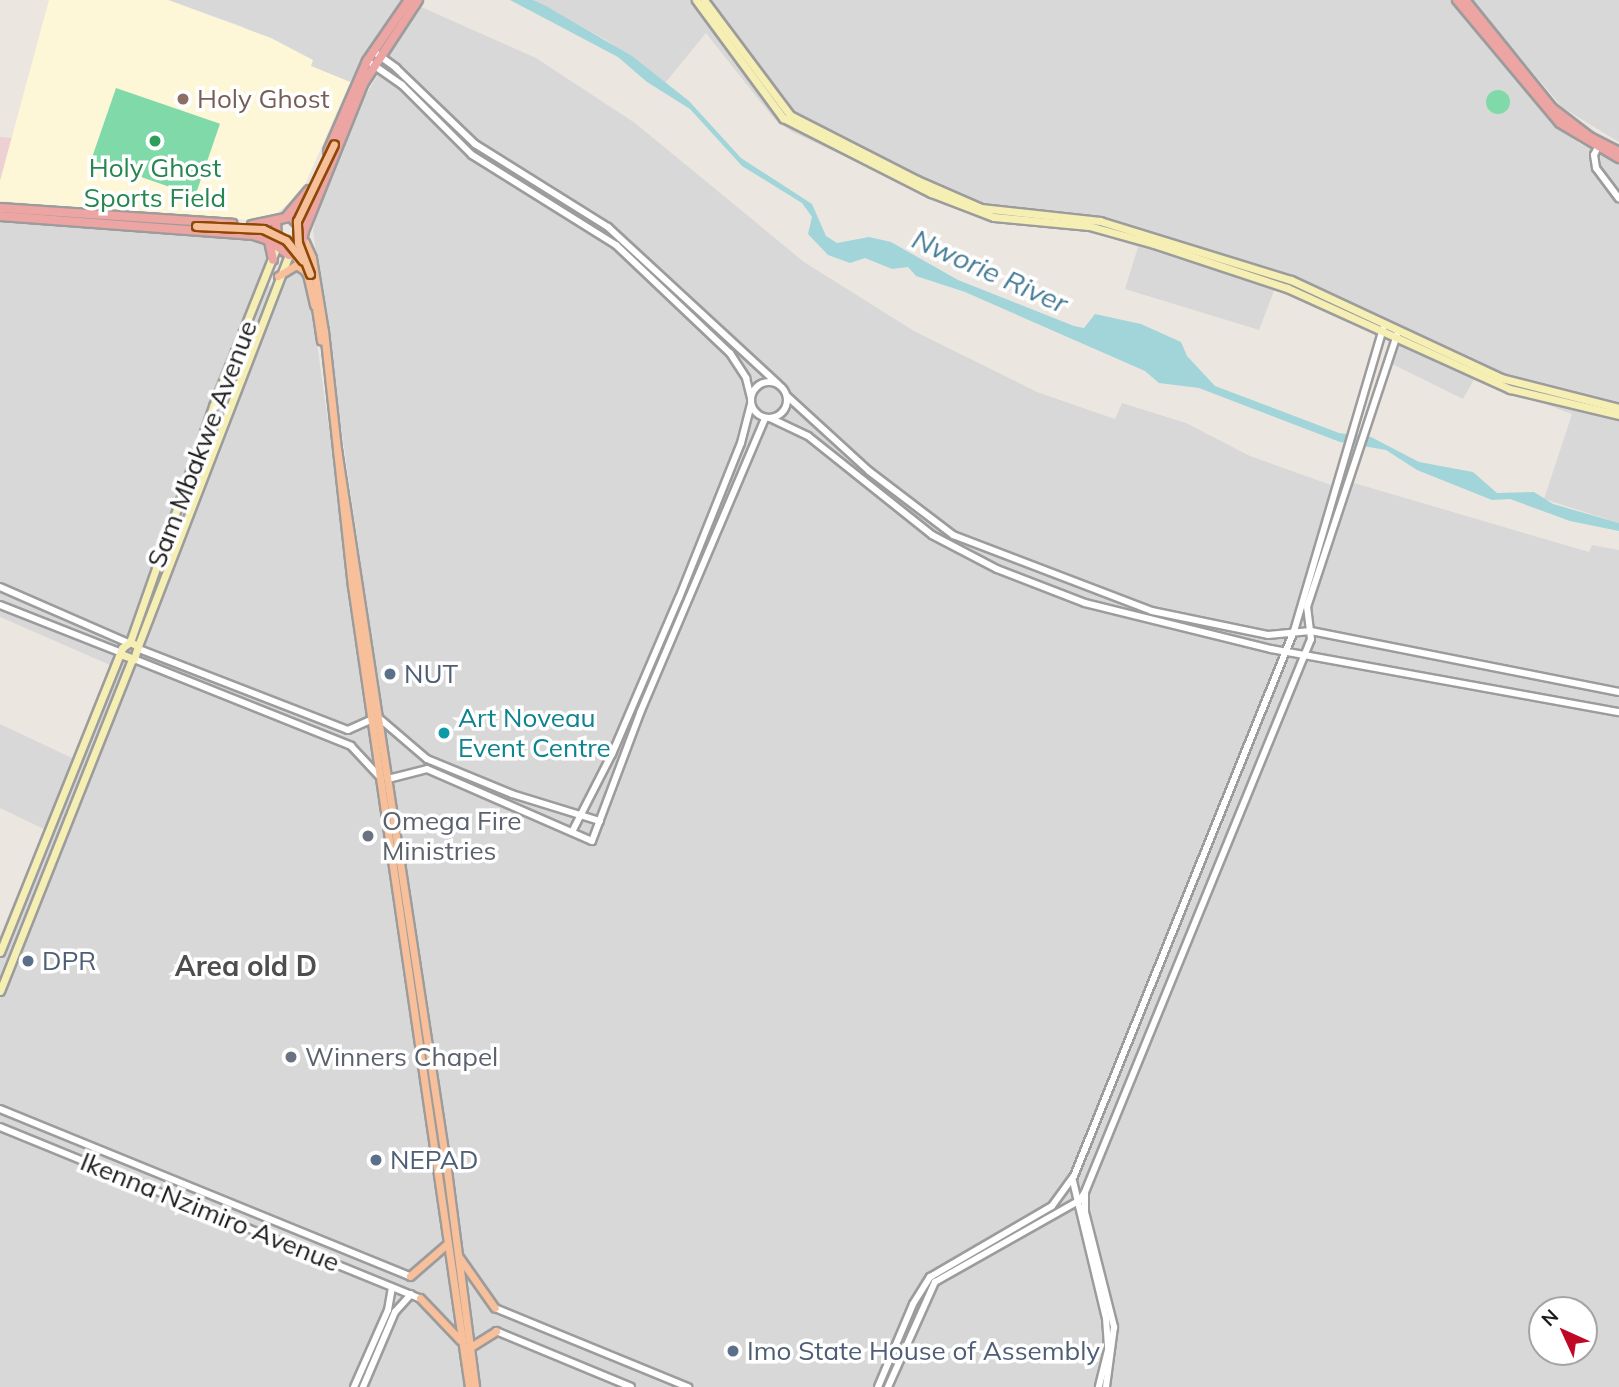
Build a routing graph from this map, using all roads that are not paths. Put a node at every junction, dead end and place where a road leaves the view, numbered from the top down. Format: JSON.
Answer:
{"nodes":[{"id":1,"x":409,"y":0,"type":"edge"},
{"id":2,"x":418,"y":0,"type":"edge"},
{"id":3,"x":696,"y":0,"type":"edge"},
{"id":4,"x":704,"y":0,"type":"edge"},
{"id":5,"x":1457,"y":0,"type":"edge"},
{"id":6,"x":1465,"y":0,"type":"edge"},
{"id":7,"x":376,"y":53,"type":"junction"},
{"id":8,"x":370,"y":63,"type":"junction"},
{"id":9,"x":345,"y":107,"type":"junction"},
{"id":10,"x":456,"y":127,"type":"junction"},
{"id":11,"x":450,"y":133,"type":"junction"},
{"id":12,"x":1598,"y":145,"type":"junction"},
{"id":13,"x":1619,"y":152,"type":"edge"},
{"id":14,"x":1619,"y":158,"type":"edge"},
{"id":15,"x":1619,"y":198,"type":"edge"},
{"id":16,"x":0,"y":208,"type":"edge"},
{"id":17,"x":0,"y":216,"type":"edge"},
{"id":18,"x":287,"y":216,"type":"junction"},
{"id":19,"x":276,"y":223,"type":"junction"},
{"id":20,"x":146,"y":227,"type":"junction"},
{"id":21,"x":304,"y":231,"type":"junction"},
{"id":22,"x":257,"y":236,"type":"junction"},
{"id":23,"x":305,"y":242,"type":"junction"},
{"id":24,"x":276,"y":244,"type":"junction"},
{"id":25,"x":292,"y":255,"type":"junction"},
{"id":26,"x":272,"y":260,"type":"junction"},
{"id":27,"x":308,"y":273,"type":"junction"},
{"id":28,"x":278,"y":276,"type":"junction"},
{"id":29,"x":315,"y":310,"type":"junction"},
{"id":30,"x":1385,"y":326,"type":"junction"},
{"id":31,"x":1397,"y":332,"type":"junction"},
{"id":32,"x":323,"y":345,"type":"junction"},
{"id":33,"x":778,"y":384,"type":"junction"},
{"id":34,"x":786,"y":396,"type":"junction"},
{"id":35,"x":751,"y":401,"type":"junction"},
{"id":36,"x":1619,"y":408,"type":"edge"},
{"id":37,"x":1619,"y":415,"type":"edge"},
{"id":38,"x":767,"y":418,"type":"junction"},
{"id":39,"x":1358,"y":436,"type":"junction"},
{"id":40,"x":1354,"y":447,"type":"junction"},
{"id":41,"x":0,"y":587,"type":"edge"},
{"id":42,"x":0,"y":606,"type":"edge"},
{"id":43,"x":45,"y":606,"type":"junction"},
{"id":44,"x":38,"y":622,"type":"junction"},
{"id":45,"x":1294,"y":631,"type":"junction"},
{"id":46,"x":1311,"y":631,"type":"junction"},
{"id":47,"x":129,"y":643,"type":"junction"},
{"id":48,"x":138,"y":648,"type":"junction"},
{"id":49,"x":1287,"y":651,"type":"junction"},
{"id":50,"x":122,"y":654,"type":"junction"},
{"id":51,"x":1306,"y":654,"type":"junction"},
{"id":52,"x":133,"y":659,"type":"junction"},
{"id":53,"x":1619,"y":692,"type":"edge"},
{"id":54,"x":1619,"y":712,"type":"edge"},
{"id":55,"x":376,"y":718,"type":"junction"},
{"id":56,"x":384,"y":778,"type":"junction"},
{"id":57,"x":579,"y":813,"type":"junction"},
{"id":58,"x":600,"y":821,"type":"junction"},
{"id":59,"x":572,"y":832,"type":"junction"},
{"id":60,"x":0,"y":952,"type":"edge"},
{"id":61,"x":0,"y":991,"type":"edge"},
{"id":62,"x":416,"y":995,"type":"junction"},
{"id":63,"x":0,"y":1109,"type":"edge"},
{"id":64,"x":0,"y":1127,"type":"edge"},
{"id":65,"x":1074,"y":1176,"type":"junction"},
{"id":66,"x":1085,"y":1192,"type":"junction"},
{"id":67,"x":1075,"y":1203,"type":"junction"},
{"id":68,"x":447,"y":1244,"type":"junction"},
{"id":69,"x":456,"y":1252,"type":"junction"},
{"id":70,"x":410,"y":1276,"type":"joint"},
{"id":71,"x":392,"y":1287,"type":"junction"},
{"id":72,"x":411,"y":1294,"type":"junction"},
{"id":73,"x":420,"y":1298,"type":"joint"},
{"id":74,"x":495,"y":1308,"type":"joint"},
{"id":75,"x":496,"y":1331,"type":"joint"},
{"id":76,"x":466,"y":1345,"type":"junction"},
{"id":77,"x":354,"y":1387,"type":"edge"},
{"id":78,"x":363,"y":1387,"type":"edge"},
{"id":79,"x":469,"y":1387,"type":"edge"},
{"id":80,"x":475,"y":1387,"type":"edge"},
{"id":81,"x":631,"y":1387,"type":"edge"},
{"id":82,"x":688,"y":1387,"type":"edge"},
{"id":83,"x":877,"y":1387,"type":"edge"},
{"id":84,"x":888,"y":1387,"type":"edge"},
{"id":85,"x":1099,"y":1387,"type":"edge"},
{"id":86,"x":1107,"y":1387,"type":"edge"}],
"edges":[{"from":1,"to":7,"type":"highway"},
{"from":2,"to":7,"type":"highway"},
{"from":3,"to":30,"type":"main road"},
{"from":4,"to":30,"type":"main road"},
{"from":5,"to":12,"type":"highway"},
{"from":6,"to":12,"type":"highway"},
{"from":7,"to":8,"type":"highway"},
{"from":7,"to":10,"type":"street"},
{"from":8,"to":9,"type":"highway"},
{"from":8,"to":11,"type":"street"},
{"from":8,"to":21,"type":"highway"},
{"from":9,"to":18,"type":"highway"},
{"from":9,"to":27,"type":"main road","bridge":true},
{"from":10,"to":11,"type":"street"},
{"from":10,"to":33,"type":"street"},
{"from":11,"to":35,"type":"street"},
{"from":12,"to":13,"type":"highway"},
{"from":12,"to":14,"type":"highway"},
{"from":12,"to":15,"type":"street"},
{"from":16,"to":19,"type":"highway"},
{"from":17,"to":20,"type":"highway"},
{"from":18,"to":19,"type":"highway"},
{"from":18,"to":21,"type":"highway"},
{"from":19,"to":24,"type":"highway"},
{"from":20,"to":22,"type":"highway"},
{"from":20,"to":27,"type":"main road","bridge":true},
{"from":21,"to":23,"type":"highway"},
{"from":22,"to":24,"type":"highway"},
{"from":22,"to":26,"type":"highway"},
{"from":23,"to":25,"type":"highway"},
{"from":23,"to":32,"type":"main road"},
{"from":24,"to":25,"type":"highway"},
{"from":24,"to":26,"type":"main road","name":"Sam Mbakwe Avenue"},
{"from":25,"to":27,"type":"main road"},
{"from":25,"to":28,"type":"main road","name":"Sam Mbakwe Avenue"},
{"from":26,"to":47,"type":"main road","name":"Sam Mbakwe Avenue"},
{"from":27,"to":28,"type":"main road"},
{"from":27,"to":29,"type":"main road"},
{"from":27,"to":29,"type":"main road"},
{"from":28,"to":48,"type":"main road","name":"Sam Mbakwe Avenue"},
{"from":29,"to":32,"type":"main road"},
{"from":30,"to":31,"type":"main road"},
{"from":30,"to":39,"type":"street"},
{"from":31,"to":36,"type":"main road"},
{"from":31,"to":37,"type":"main road"},
{"from":31,"to":39,"type":"street"},
{"from":32,"to":55,"type":"main road"},
{"from":33,"to":34,"type":"street"},
{"from":33,"to":35,"type":"street"},
{"from":34,"to":38,"type":"street"},
{"from":34,"to":45,"type":"street"},
{"from":35,"to":38,"type":"street"},
{"from":35,"to":57,"type":"street"},
{"from":38,"to":49,"type":"street"},
{"from":38,"to":58,"type":"street"},
{"from":39,"to":40,"type":"street"},
{"from":40,"to":45,"type":"street"},
{"from":40,"to":46,"type":"street"},
{"from":41,"to":43,"type":"street"},
{"from":42,"to":44,"type":"street"},
{"from":43,"to":44,"type":"street"},
{"from":43,"to":47,"type":"street"},
{"from":44,"to":50,"type":"street"},
{"from":45,"to":46,"type":"street"},
{"from":45,"to":49,"type":"street"},
{"from":46,"to":51,"type":"street"},
{"from":46,"to":53,"type":"street"},
{"from":47,"to":48,"type":"main road"},
{"from":47,"to":50,"type":"main road","name":"Sam Mbakwe Avenue"},
{"from":48,"to":52,"type":"main road","name":"Sam Mbakwe Avenue"},
{"from":48,"to":55,"type":"street"},
{"from":49,"to":51,"type":"street"},
{"from":49,"to":65,"type":"street"},
{"from":50,"to":52,"type":"main road"},
{"from":50,"to":60,"type":"main road"},
{"from":51,"to":54,"type":"street"},
{"from":51,"to":66,"type":"street"},
{"from":52,"to":56,"type":"street"},
{"from":52,"to":61,"type":"main road"},
{"from":55,"to":56,"type":"main road"},
{"from":55,"to":57,"type":"street"},
{"from":56,"to":59,"type":"street"},
{"from":56,"to":62,"type":"main road"},
{"from":57,"to":58,"type":"street"},
{"from":57,"to":59,"type":"street"},
{"from":58,"to":59,"type":"street"},
{"from":62,"to":68,"type":"main road"},
{"from":62,"to":69,"type":"main road"},
{"from":63,"to":70,"type":"street","name":"Ikenna Nzimiro Avenue"},
{"from":64,"to":71,"type":"street","name":"Ikenna Nzimiro Avenue"},
{"from":65,"to":67,"type":"street"},
{"from":65,"to":83,"type":"street"},
{"from":66,"to":67,"type":"street"},
{"from":66,"to":86,"type":"street"},
{"from":67,"to":84,"type":"street"},
{"from":67,"to":85,"type":"street"},
{"from":68,"to":70,"type":"main road"},
{"from":68,"to":76,"type":"main road"},
{"from":69,"to":74,"type":"main road"},
{"from":69,"to":76,"type":"main road"},
{"from":71,"to":72,"type":"street","name":"Ikenna Nzimiro Avenue"},
{"from":71,"to":77,"type":"street"},
{"from":72,"to":73,"type":"street","name":"Ikenna Nzimiro Avenue"},
{"from":72,"to":78,"type":"street"},
{"from":73,"to":76,"type":"main road"},
{"from":74,"to":82,"type":"street"},
{"from":75,"to":76,"type":"main road"},
{"from":75,"to":81,"type":"street"},
{"from":76,"to":79,"type":"main road"},
{"from":76,"to":80,"type":"main road"}]}
